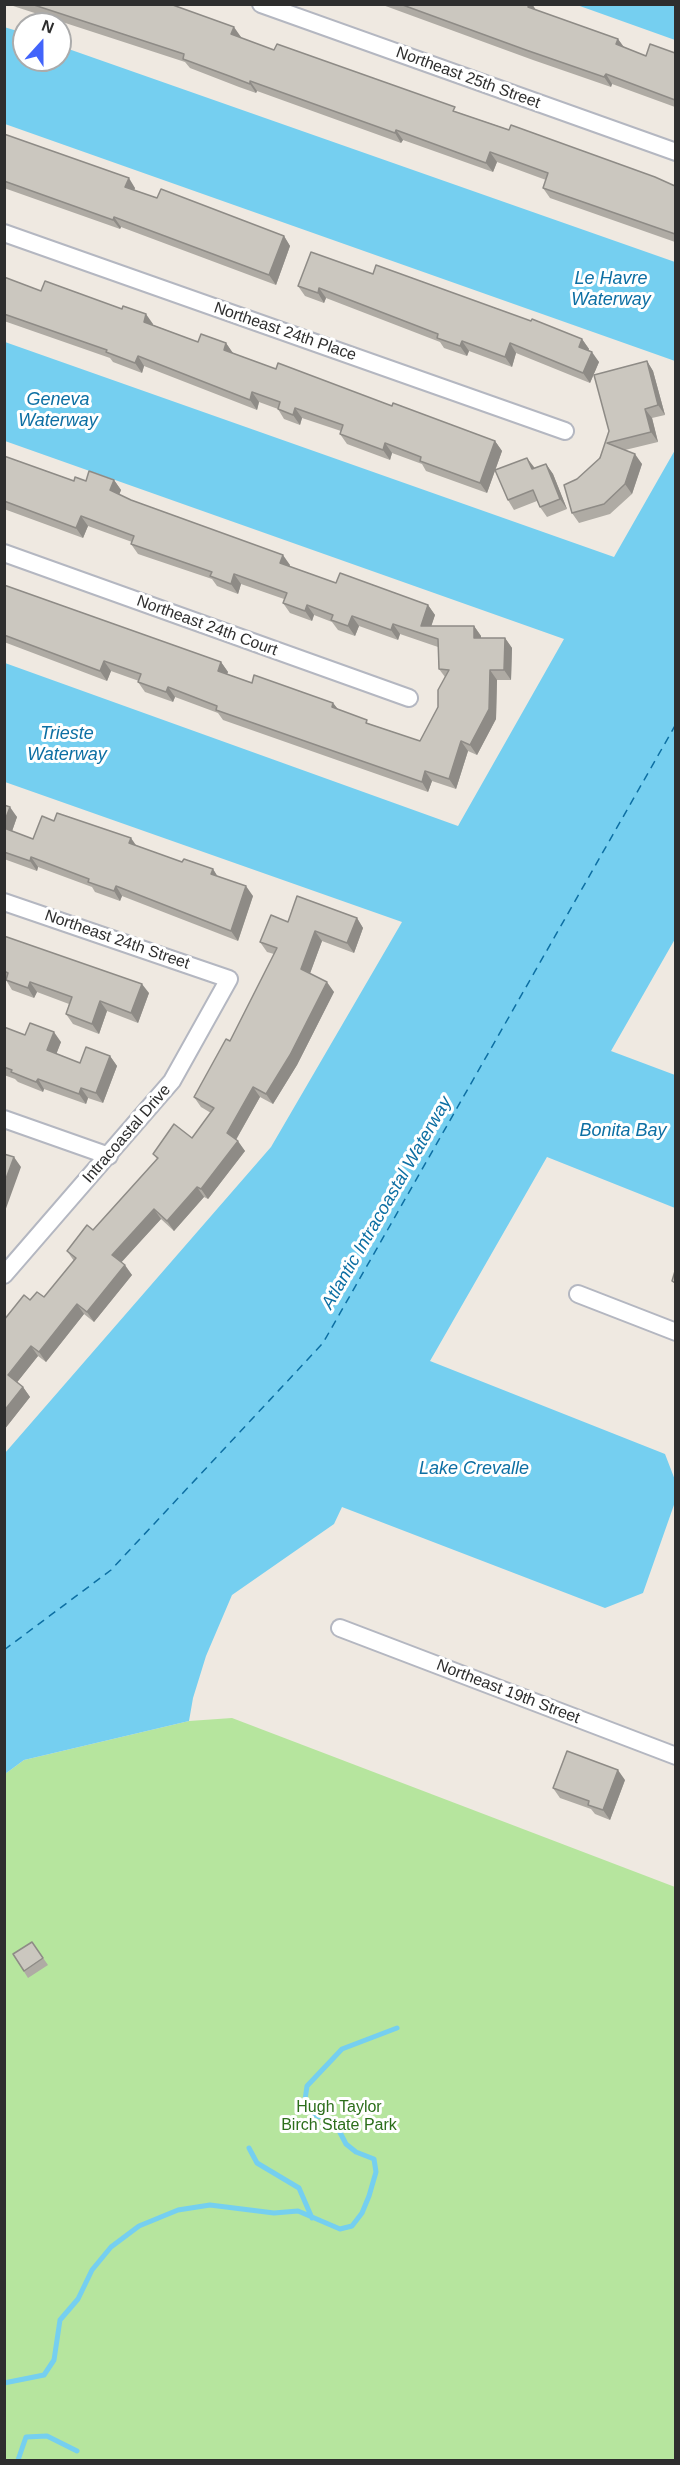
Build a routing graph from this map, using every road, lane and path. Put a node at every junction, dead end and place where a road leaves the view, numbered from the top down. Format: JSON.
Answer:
{"nodes":[{"id":1,"x":261,"y":4,"type":"edge"},
{"id":2,"x":675,"y":153,"type":"edge"},
{"id":3,"x":4,"y":233,"type":"edge"},
{"id":4,"x":566,"y":431,"type":"dead end"},
{"id":5,"x":4,"y":554,"type":"edge"},
{"id":6,"x":409,"y":698,"type":"dead end"},
{"id":7,"x":4,"y":902,"type":"edge"},
{"id":8,"x":229,"y":979,"type":"joint"},
{"id":9,"x":4,"y":1119,"type":"edge"},
{"id":10,"x":109,"y":1156,"type":"junction"},
{"id":11,"x":4,"y":1275,"type":"edge"},
{"id":12,"x":578,"y":1294,"type":"dead end"},
{"id":13,"x":675,"y":1332,"type":"edge"},
{"id":14,"x":340,"y":1628,"type":"dead end"},
{"id":15,"x":675,"y":1756,"type":"edge"}],
"edges":[{"from":1,"to":2,"type":"street","name":"Northeast 25th Street"},
{"from":3,"to":4,"type":"street","name":"Northeast 24th Place"},
{"from":5,"to":6,"type":"street","name":"Northeast 24th Court"},
{"from":7,"to":8,"type":"street","name":"Northeast 24th Street"},
{"from":8,"to":10,"type":"street","name":"Intracoastal Drive"},
{"from":9,"to":10,"type":"street"},
{"from":10,"to":11,"type":"street","name":"Intracoastal Drive"},
{"from":12,"to":13,"type":"street"},
{"from":14,"to":15,"type":"street","name":"Northeast 19th Street"}]}
